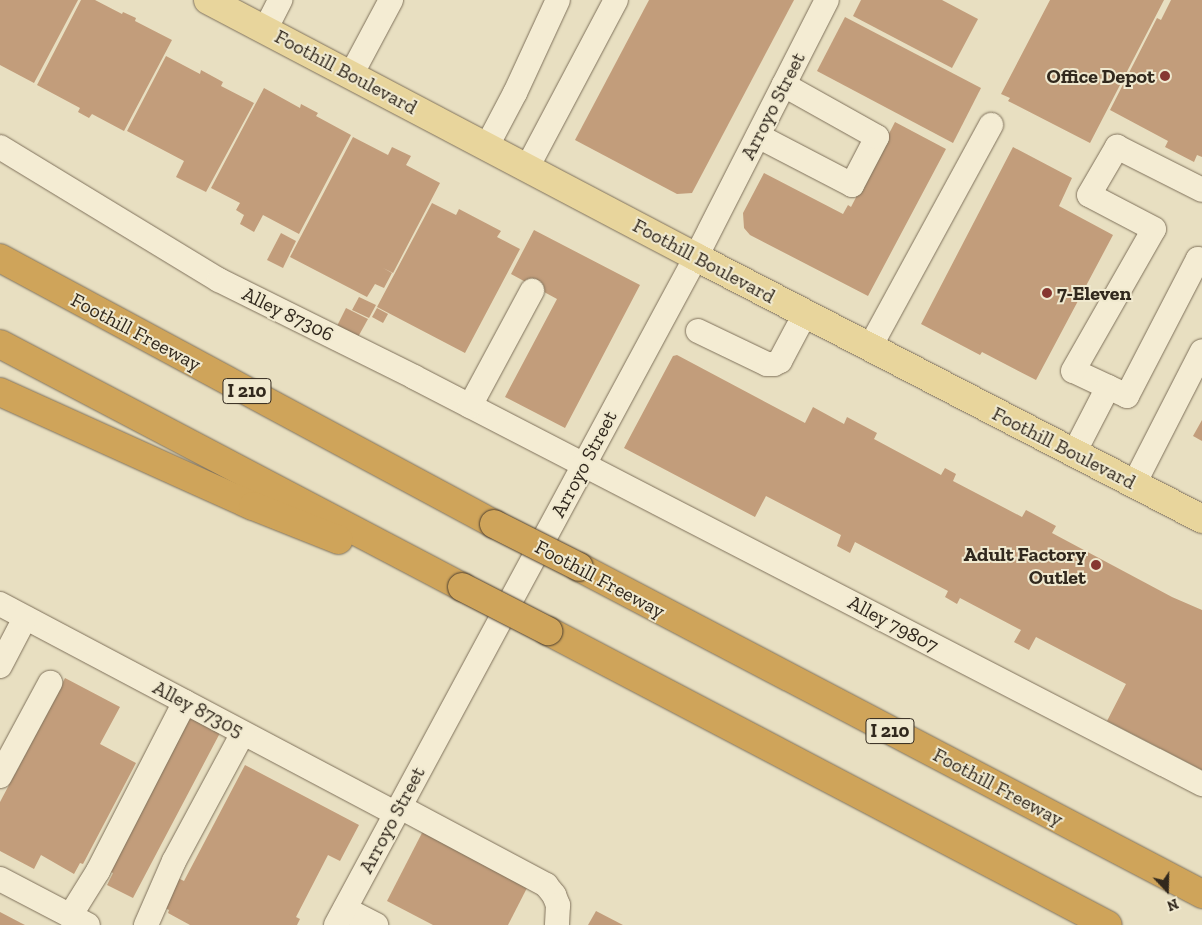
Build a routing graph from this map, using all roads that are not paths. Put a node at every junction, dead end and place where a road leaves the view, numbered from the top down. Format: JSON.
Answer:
{"nodes":[{"id":1,"x":208,"y":0,"type":"edge"},
{"id":2,"x":280,"y":0,"type":"edge"},
{"id":3,"x":558,"y":0,"type":"edge"},
{"id":4,"x":616,"y":0,"type":"edge"},
{"id":5,"x":828,"y":0,"type":"edge"},
{"id":6,"x":384,"y":2,"type":"edge"},
{"id":7,"x":266,"y":30,"type":"junction"},
{"id":8,"x":351,"y":75,"type":"junction"},
{"id":9,"x":784,"y":85,"type":"junction"},
{"id":10,"x":991,"y":125,"type":"dead end"},
{"id":11,"x":758,"y":136,"type":"junction"},
{"id":12,"x":487,"y":146,"type":"junction"},
{"id":13,"x":0,"y":147,"type":"edge"},
{"id":14,"x":527,"y":168,"type":"junction"},
{"id":15,"x":1202,"y":190,"type":"edge"},
{"id":16,"x":696,"y":257,"type":"junction"},
{"id":17,"x":1201,"y":257,"type":"edge"},
{"id":18,"x":0,"y":258,"type":"edge"},
{"id":19,"x":532,"y":291,"type":"dead end"},
{"id":20,"x":805,"y":314,"type":"junction"},
{"id":21,"x":698,"y":331,"type":"dead end"},
{"id":22,"x":0,"y":344,"type":"edge"},
{"id":23,"x":870,"y":347,"type":"junction"},
{"id":24,"x":1202,"y":351,"type":"edge"},
{"id":25,"x":1108,"y":387,"type":"junction"},
{"id":26,"x":0,"y":392,"type":"edge"},
{"id":27,"x":470,"y":406,"type":"junction"},
{"id":28,"x":1074,"y":453,"type":"junction"},
{"id":29,"x":584,"y":466,"type":"junction"},
{"id":30,"x":1134,"y":484,"type":"junction"},
{"id":31,"x":1202,"y":519,"type":"edge"},
{"id":32,"x":462,"y":587,"type":"junction"},
{"id":33,"x":0,"y":604,"type":"edge"},
{"id":34,"x":25,"y":618,"type":"junction"},
{"id":35,"x":0,"y":666,"type":"edge"},
{"id":36,"x":50,"y":683,"type":"dead end"},
{"id":37,"x":186,"y":702,"type":"junction"},
{"id":38,"x":243,"y":733,"type":"junction"},
{"id":39,"x":0,"y":776,"type":"edge"},
{"id":40,"x":1202,"y":784,"type":"edge"},
{"id":41,"x":398,"y":810,"type":"junction"},
{"id":42,"x":0,"y":880,"type":"edge"},
{"id":43,"x":1202,"y":894,"type":"edge"},
{"id":44,"x":340,"y":917,"type":"edge"},
{"id":45,"x":79,"y":920,"type":"edge"},
{"id":46,"x":152,"y":923,"type":"edge"},
{"id":47,"x":376,"y":925,"type":"edge"},
{"id":48,"x":557,"y":925,"type":"edge"},
{"id":49,"x":1108,"y":925,"type":"edge"}],
"edges":[{"from":1,"to":7,"type":"main road","name":"Foothill Boulevard"},
{"from":2,"to":7,"type":"street"},
{"from":3,"to":12,"type":"street"},
{"from":4,"to":14,"type":"street"},
{"from":5,"to":9,"type":"street","name":"Arroyo Street"},
{"from":6,"to":8,"type":"street"},
{"from":7,"to":8,"type":"main road","name":"Foothill Boulevard"},
{"from":8,"to":12,"type":"main road","name":"Foothill Boulevard"},
{"from":9,"to":11,"type":"street","name":"Arroyo Street"},
{"from":9,"to":11,"type":"street"},
{"from":10,"to":23,"type":"street"},
{"from":11,"to":16,"type":"street","name":"Arroyo Street"},
{"from":12,"to":14,"type":"main road","name":"Foothill Boulevard"},
{"from":13,"to":27,"type":"street","name":"Alley 87306"},
{"from":14,"to":16,"type":"main road","name":"Foothill Boulevard"},
{"from":15,"to":25,"type":"street"},
{"from":16,"to":20,"type":"main road","name":"Foothill Boulevard"},
{"from":16,"to":29,"type":"street","name":"Arroyo Street"},
{"from":17,"to":25,"type":"street"},
{"from":18,"to":43,"type":"highway","name":"Foothill Freeway","number":"I 210","bridge":true},
{"from":19,"to":27,"type":"street"},
{"from":20,"to":21,"type":"street"},
{"from":20,"to":23,"type":"main road","name":"Foothill Boulevard"},
{"from":22,"to":32,"type":"highway"},
{"from":23,"to":28,"type":"main road","name":"Foothill Boulevard"},
{"from":24,"to":30,"type":"street"},
{"from":25,"to":28,"type":"street"},
{"from":26,"to":32,"type":"highway"},
{"from":27,"to":29,"type":"street","name":"Alley 87306"},
{"from":28,"to":30,"type":"main road","name":"Foothill Boulevard"},
{"from":29,"to":40,"type":"street","name":"Alley 79807"},
{"from":29,"to":41,"type":"street","name":"Arroyo Street"},
{"from":30,"to":31,"type":"main road","name":"Foothill Boulevard"},
{"from":32,"to":49,"type":"highway","bridge":true},
{"from":33,"to":34,"type":"street","name":"Alley 87305"},
{"from":34,"to":35,"type":"street"},
{"from":34,"to":37,"type":"street","name":"Alley 87305"},
{"from":36,"to":39,"type":"street"},
{"from":37,"to":38,"type":"street","name":"Alley 87305"},
{"from":37,"to":45,"type":"street"},
{"from":38,"to":41,"type":"street","name":"Alley 87305"},
{"from":38,"to":46,"type":"street"},
{"from":41,"to":44,"type":"street","name":"Arroyo Street"},
{"from":41,"to":48,"type":"street","name":"Alley 87305"},
{"from":42,"to":45,"type":"street"},
{"from":44,"to":47,"type":"street"}]}
